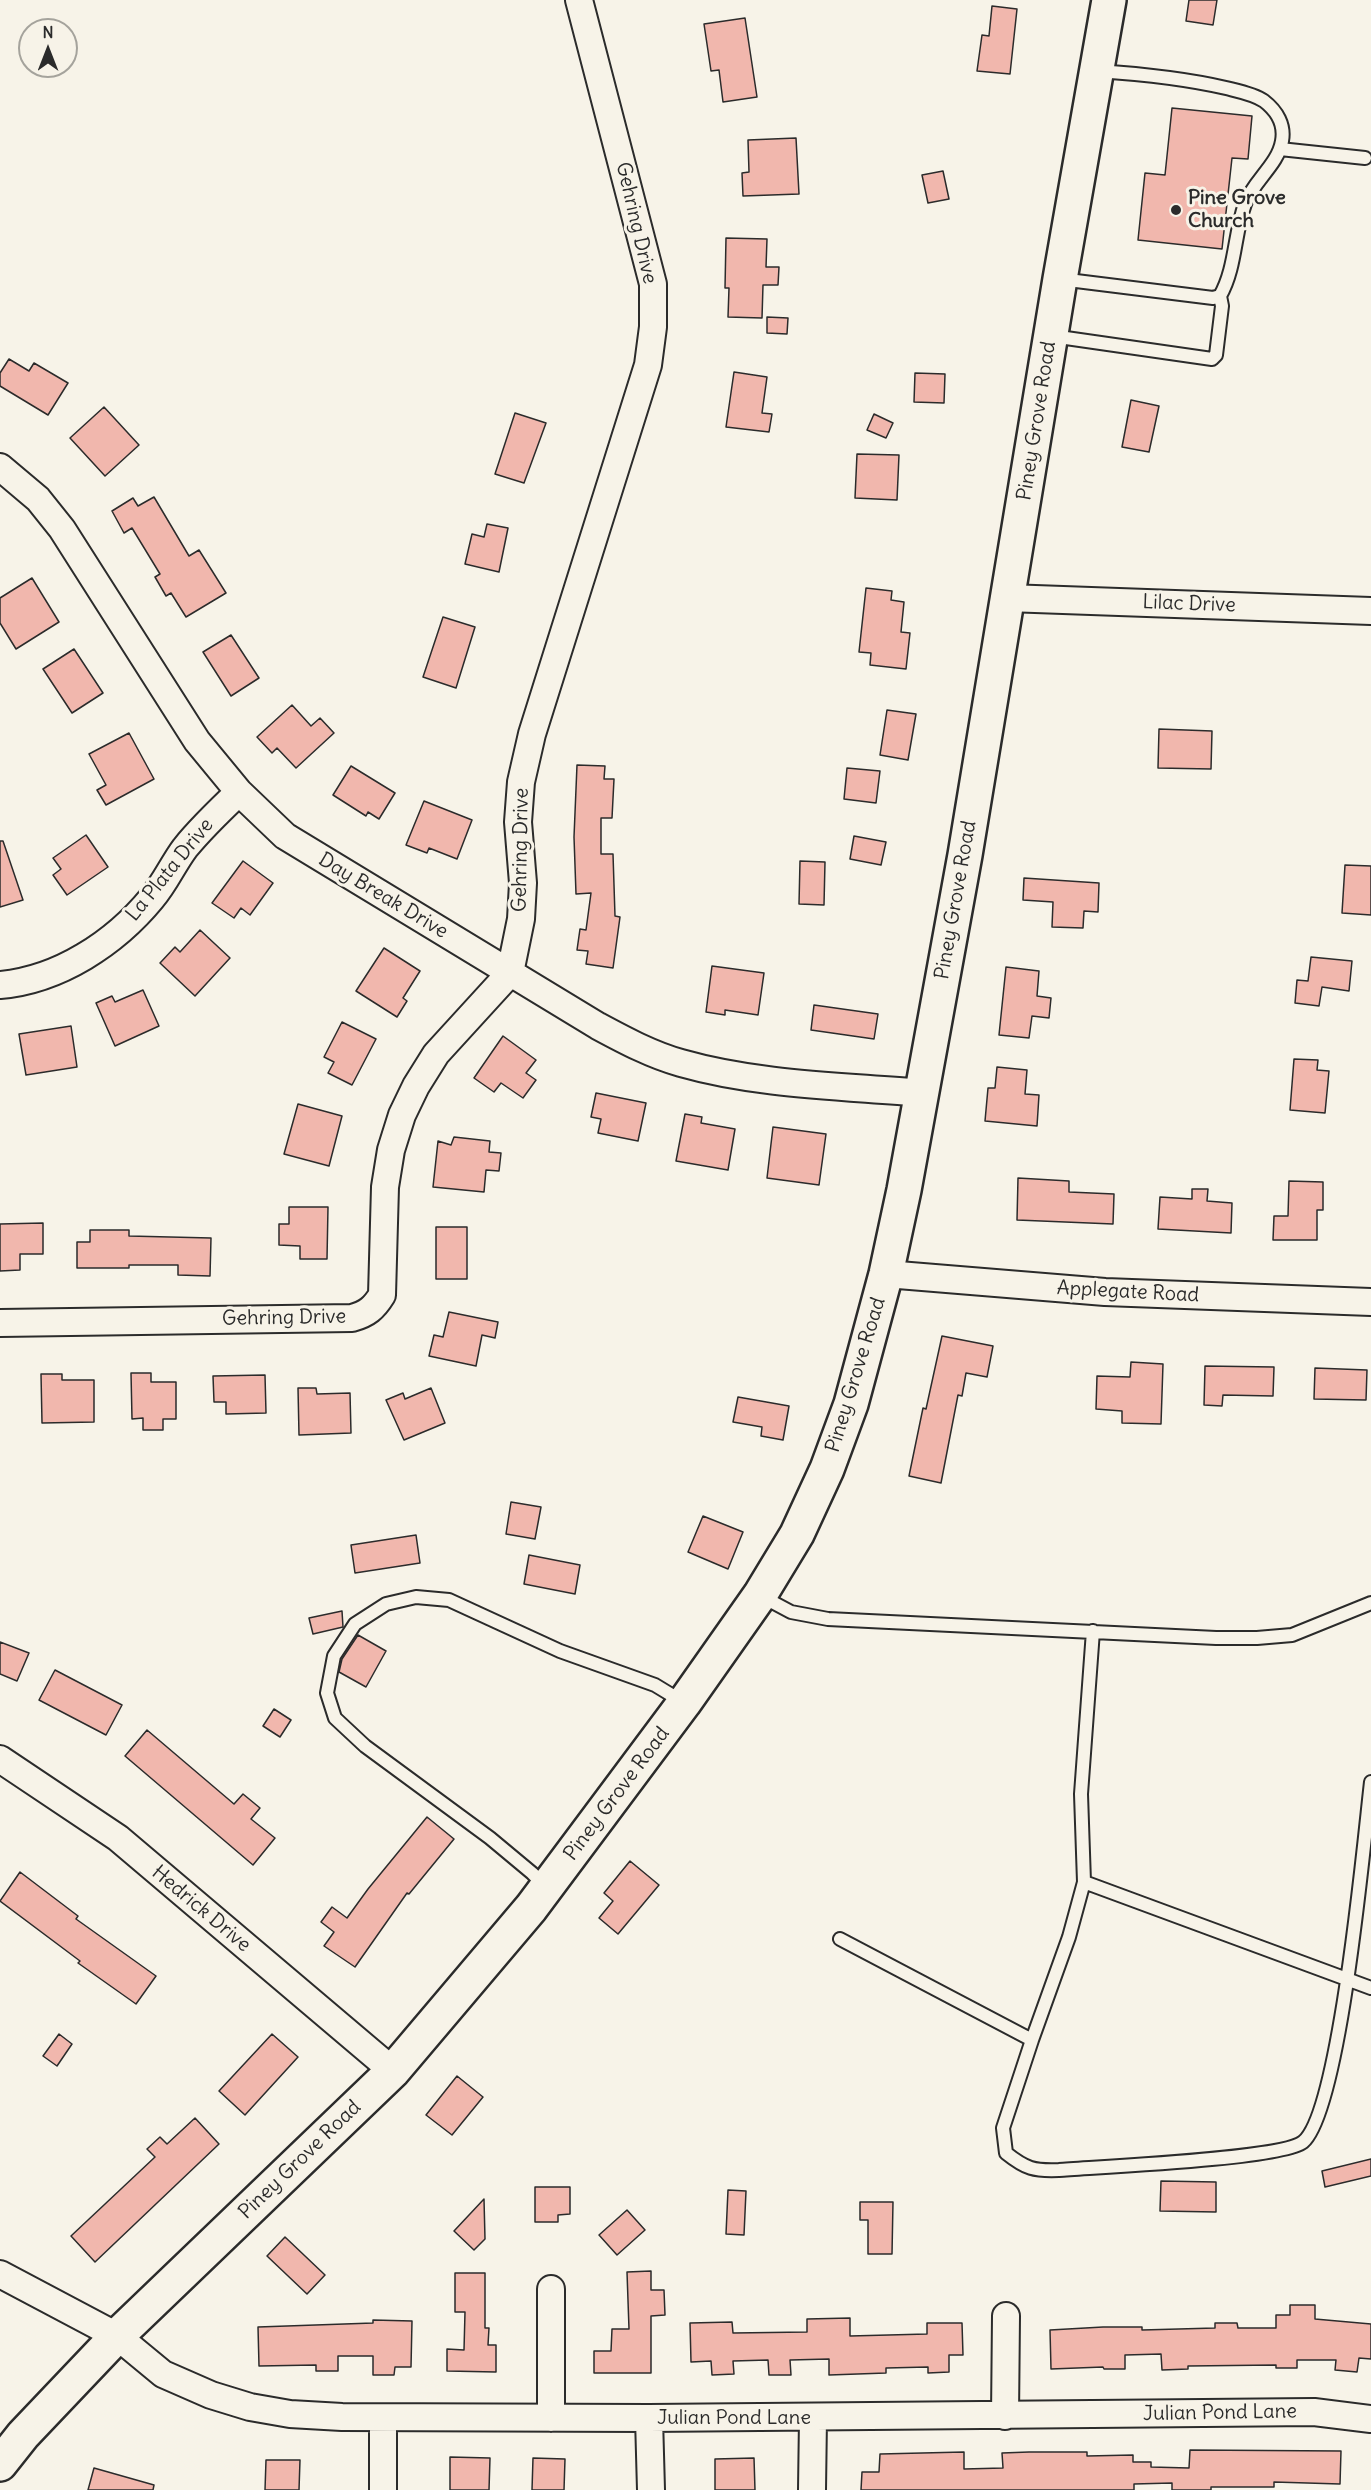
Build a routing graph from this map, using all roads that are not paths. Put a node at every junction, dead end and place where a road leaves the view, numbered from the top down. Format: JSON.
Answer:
{"nodes":[{"id":1,"x":579,"y":0,"type":"edge"},
{"id":2,"x":1109,"y":0,"type":"edge"},
{"id":3,"x":1097,"y":71,"type":"junction"},
{"id":4,"x":1280,"y":149,"type":"junction"},
{"id":5,"x":1365,"y":158,"type":"dead end"},
{"id":6,"x":1060,"y":279,"type":"junction"},
{"id":7,"x":1220,"y":296,"type":"junction"},
{"id":8,"x":1051,"y":336,"type":"junction"},
{"id":9,"x":0,"y":467,"type":"edge"},
{"id":10,"x":1007,"y":598,"type":"junction"},
{"id":11,"x":1371,"y":611,"type":"edge"},
{"id":12,"x":239,"y":792,"type":"junction"},
{"id":13,"x":510,"y":973,"type":"junction"},
{"id":14,"x":0,"y":985,"type":"edge"},
{"id":15,"x":921,"y":1093,"type":"junction"},
{"id":16,"x":886,"y":1274,"type":"junction"},
{"id":17,"x":1371,"y":1302,"type":"edge"},
{"id":18,"x":0,"y":1323,"type":"edge"},
{"id":19,"x":760,"y":1595,"type":"junction"},
{"id":20,"x":1371,"y":1603,"type":"edge"},
{"id":21,"x":1093,"y":1631,"type":"junction"},
{"id":22,"x":684,"y":1703,"type":"junction"},
{"id":23,"x":0,"y":1759,"type":"edge"},
{"id":24,"x":1371,"y":1782,"type":"edge"},
{"id":25,"x":1084,"y":1882,"type":"junction"},
{"id":26,"x":546,"y":1888,"type":"junction"},
{"id":27,"x":840,"y":1939,"type":"dead end"},
{"id":28,"x":1347,"y":1980,"type":"junction"},
{"id":29,"x":1371,"y":1988,"type":"edge"},
{"id":30,"x":1032,"y":2040,"type":"junction"},
{"id":31,"x":393,"y":2071,"type":"junction"},
{"id":32,"x":0,"y":2274,"type":"edge"},
{"id":33,"x":551,"y":2289,"type":"dead end"},
{"id":34,"x":1006,"y":2316,"type":"dead end"},
{"id":35,"x":117,"y":2336,"type":"junction"},
{"id":36,"x":1005,"y":2416,"type":"junction"},
{"id":37,"x":383,"y":2418,"type":"junction"},
{"id":38,"x":551,"y":2418,"type":"junction"},
{"id":39,"x":649,"y":2418,"type":"junction"},
{"id":40,"x":813,"y":2418,"type":"junction"},
{"id":41,"x":1371,"y":2419,"type":"edge"},
{"id":42,"x":0,"y":2464,"type":"edge"},
{"id":43,"x":383,"y":2490,"type":"edge"},
{"id":44,"x":651,"y":2490,"type":"edge"},
{"id":45,"x":812,"y":2490,"type":"edge"}],
"edges":[{"from":1,"to":13,"type":"street","name":"Gehring Drive"},
{"from":2,"to":3,"type":"main road","name":"Piney Grove Road"},
{"from":3,"to":4,"type":"lane"},
{"from":3,"to":6,"type":"main road","name":"Piney Grove Road"},
{"from":4,"to":5,"type":"lane"},
{"from":4,"to":7,"type":"lane"},
{"from":6,"to":7,"type":"lane"},
{"from":6,"to":8,"type":"main road","name":"Piney Grove Road"},
{"from":7,"to":8,"type":"lane"},
{"from":8,"to":10,"type":"main road","name":"Piney Grove Road"},
{"from":9,"to":12,"type":"street","name":"Day Break Drive"},
{"from":10,"to":11,"type":"street","name":"Lilac Drive"},
{"from":10,"to":15,"type":"main road","name":"Piney Grove Road"},
{"from":12,"to":13,"type":"street","name":"Day Break Drive"},
{"from":12,"to":14,"type":"street","name":"La Plata Drive"},
{"from":13,"to":15,"type":"street","name":"Day Break Drive"},
{"from":13,"to":18,"type":"street","name":"Gehring Drive"},
{"from":15,"to":16,"type":"main road","name":"Piney Grove Road"},
{"from":16,"to":17,"type":"street","name":"Applegate Road"},
{"from":16,"to":19,"type":"main road","name":"Piney Grove Road"},
{"from":19,"to":21,"type":"lane"},
{"from":19,"to":22,"type":"main road","name":"Piney Grove Road"},
{"from":20,"to":21,"type":"lane"},
{"from":21,"to":25,"type":"lane"},
{"from":22,"to":26,"type":"main road","name":"Piney Grove Road"},
{"from":22,"to":26,"type":"lane"},
{"from":23,"to":31,"type":"street","name":"Hedrick Drive"},
{"from":24,"to":28,"type":"lane"},
{"from":25,"to":28,"type":"lane"},
{"from":25,"to":30,"type":"lane"},
{"from":26,"to":31,"type":"main road","name":"Piney Grove Road"},
{"from":27,"to":30,"type":"lane"},
{"from":28,"to":29,"type":"lane"},
{"from":28,"to":30,"type":"lane"},
{"from":31,"to":35,"type":"main road","name":"Piney Grove Road"},
{"from":32,"to":35,"type":"street","name":"Julian Pond Lane"},
{"from":33,"to":38,"type":"street"},
{"from":34,"to":36,"type":"street"},
{"from":35,"to":37,"type":"street","name":"Julian Pond Lane"},
{"from":35,"to":42,"type":"main road","name":"Piney Grove Road"},
{"from":36,"to":40,"type":"street","name":"Julian Pond Lane"},
{"from":36,"to":41,"type":"street","name":"Julian Pond Lane"},
{"from":37,"to":38,"type":"street","name":"Julian Pond Lane"},
{"from":37,"to":43,"type":"street"},
{"from":38,"to":39,"type":"street","name":"Julian Pond Lane"},
{"from":39,"to":40,"type":"street","name":"Julian Pond Lane"},
{"from":39,"to":44,"type":"street"},
{"from":40,"to":45,"type":"street"}]}
